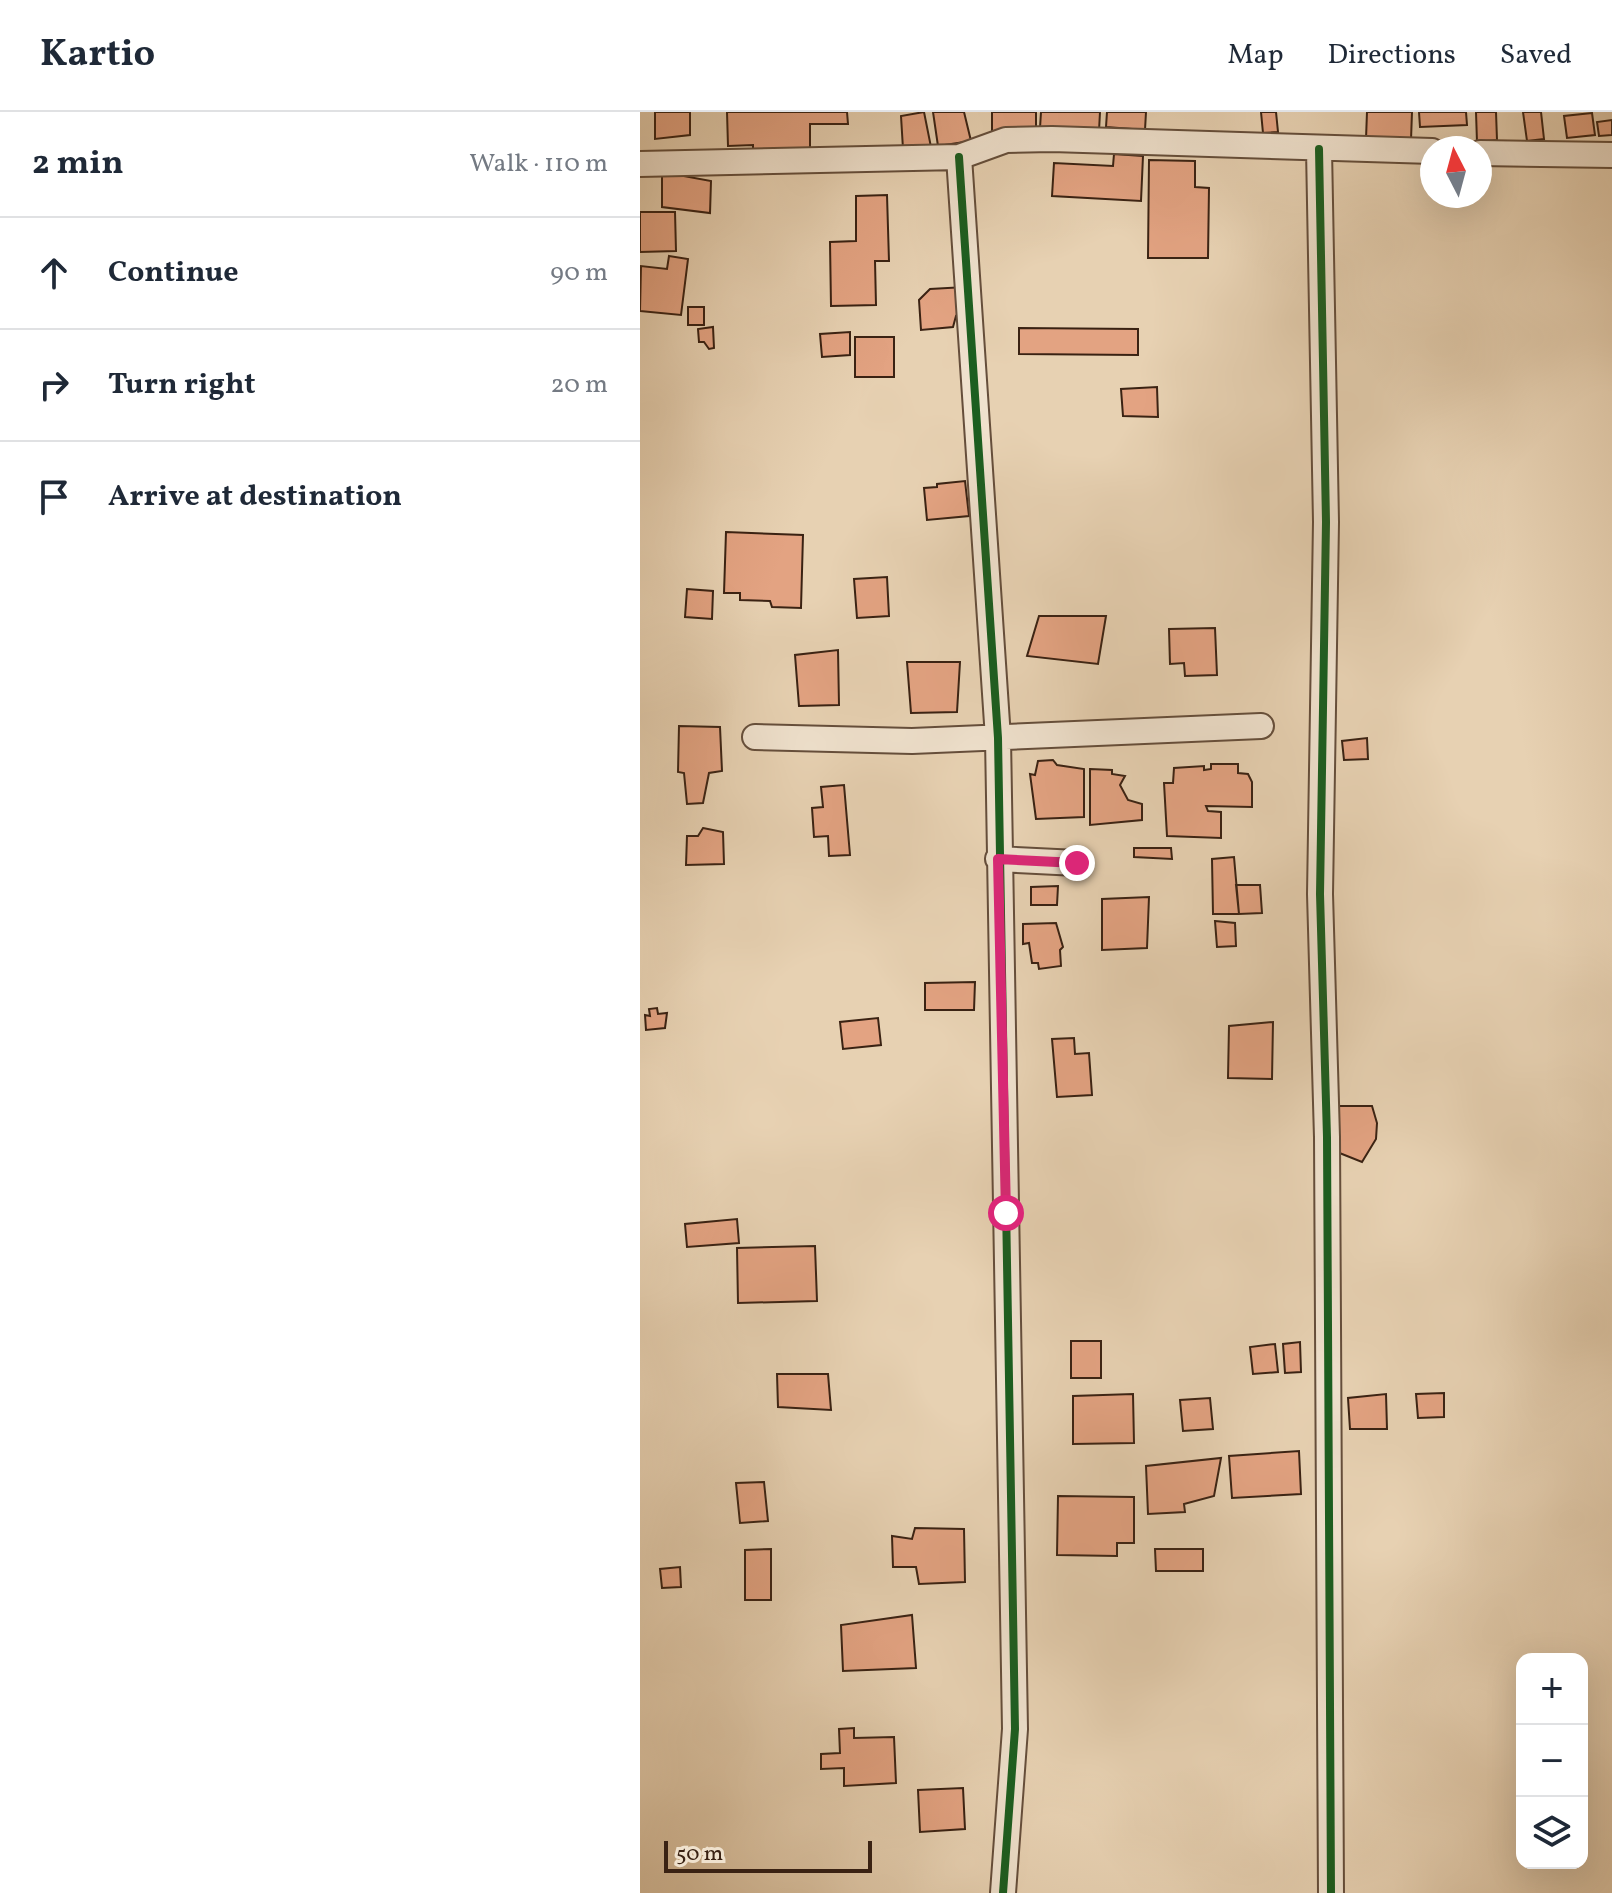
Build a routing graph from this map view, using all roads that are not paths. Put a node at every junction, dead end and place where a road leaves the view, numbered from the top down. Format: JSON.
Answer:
{"nodes":[{"id":1,"x":1319,"y":149,"type":"junction"},
{"id":2,"x":1420,"y":151,"type":"edge"},
{"id":3,"x":1492,"y":153,"type":"edge"},
{"id":4,"x":1612,"y":155,"type":"edge"},
{"id":5,"x":959,"y":157,"type":"junction"},
{"id":6,"x":640,"y":164,"type":"edge"},
{"id":7,"x":1261,"y":726,"type":"dead end"},
{"id":8,"x":755,"y":737,"type":"dead end"},
{"id":9,"x":998,"y":738,"type":"junction"},
{"id":10,"x":998,"y":859,"type":"junction"},
{"id":11,"x":1077,"y":863,"type":"dead end"},
{"id":12,"x":1003,"y":1893,"type":"edge"},
{"id":13,"x":1331,"y":1893,"type":"edge"}],
"edges":[{"from":1,"to":2,"type":"street"},
{"from":1,"to":5,"type":"street"},
{"from":1,"to":13,"type":"street"},
{"from":3,"to":4,"type":"street"},
{"from":5,"to":6,"type":"street"},
{"from":5,"to":9,"type":"street"},
{"from":7,"to":9,"type":"street"},
{"from":8,"to":9,"type":"street"},
{"from":9,"to":10,"type":"street"},
{"from":10,"to":11,"type":"street"},
{"from":10,"to":12,"type":"street"}]}
